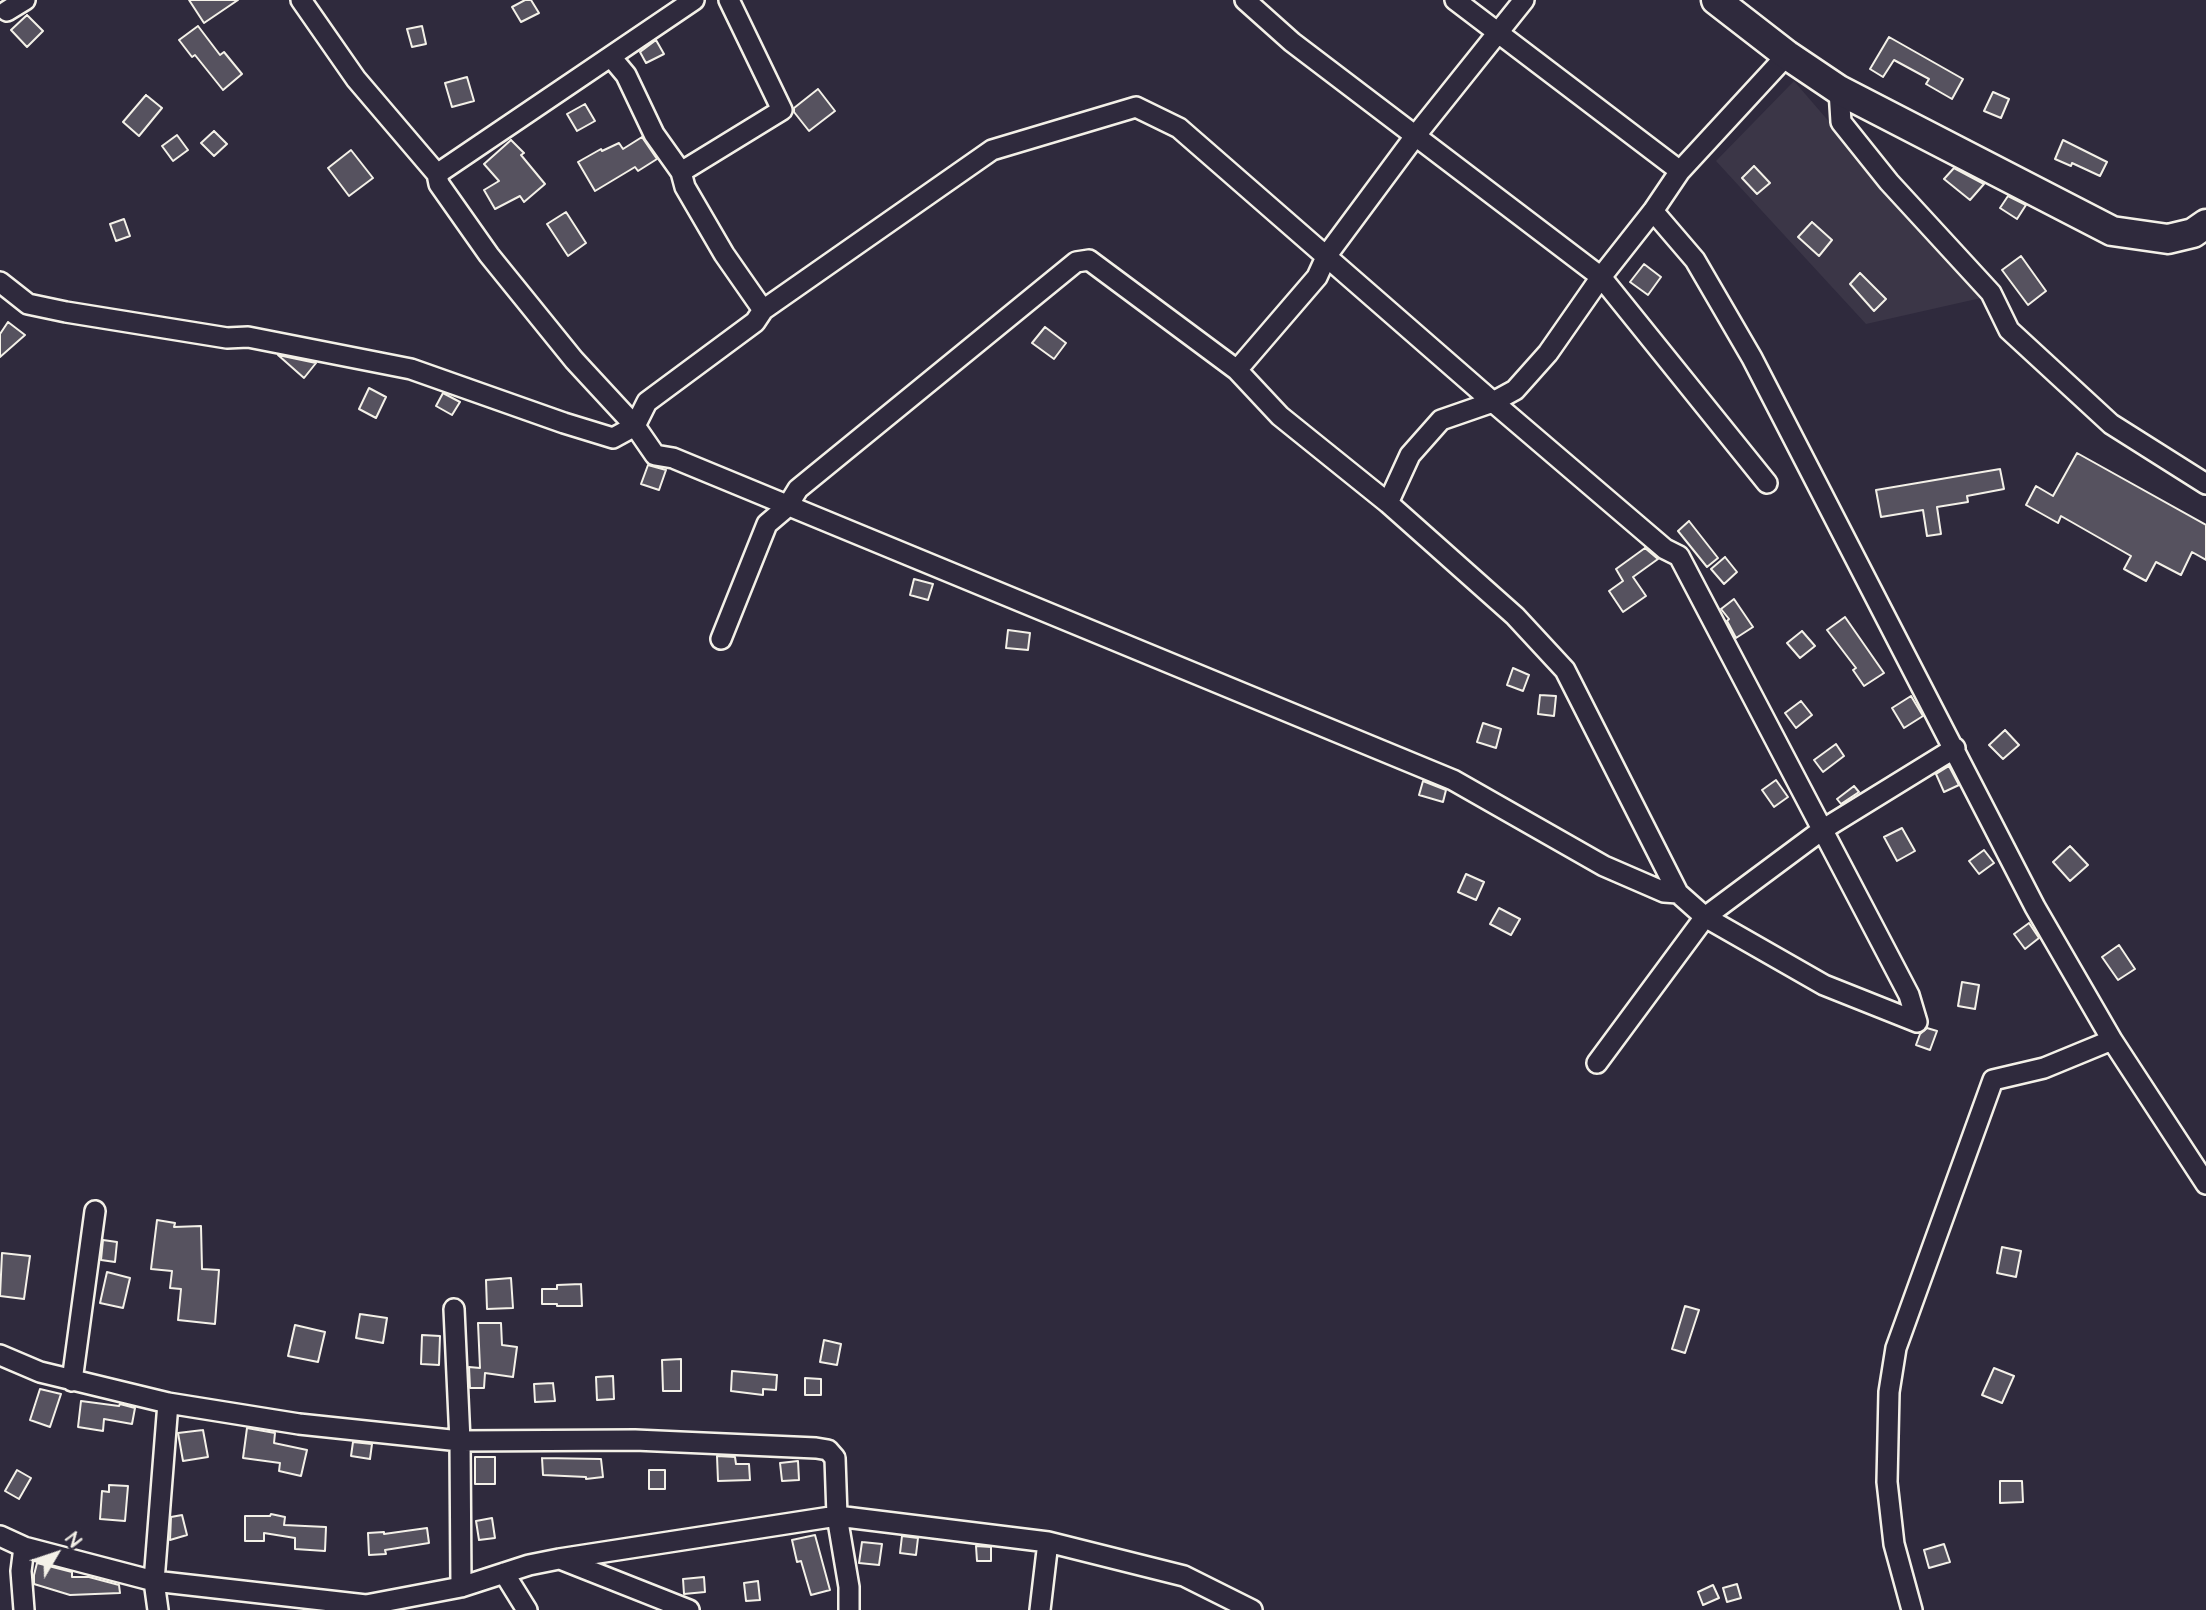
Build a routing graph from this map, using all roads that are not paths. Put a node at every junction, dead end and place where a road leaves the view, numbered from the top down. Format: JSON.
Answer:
{"nodes":[{"id":1,"x":25,"y":0,"type":"edge"},
{"id":2,"x":301,"y":0,"type":"edge"},
{"id":3,"x":694,"y":0,"type":"edge"},
{"id":4,"x":729,"y":0,"type":"edge"},
{"id":5,"x":1245,"y":0,"type":"edge"},
{"id":6,"x":1455,"y":0,"type":"edge"},
{"id":7,"x":1524,"y":0,"type":"edge"},
{"id":8,"x":1716,"y":0,"type":"edge"},
{"id":9,"x":7,"y":11,"type":"dead end"},
{"id":10,"x":1499,"y":33,"type":"junction"},
{"id":11,"x":1787,"y":55,"type":"junction"},
{"id":12,"x":611,"y":57,"type":"junction"},
{"id":13,"x":1839,"y":90,"type":"junction"},
{"id":14,"x":1416,"y":135,"type":"junction"},
{"id":15,"x":1680,"y":171,"type":"junction"},
{"id":16,"x":681,"y":172,"type":"junction"},
{"id":17,"x":437,"y":174,"type":"junction"},
{"id":18,"x":1653,"y":211,"type":"junction"},
{"id":19,"x":2206,"y":224,"type":"edge"},
{"id":20,"x":1327,"y":255,"type":"junction"},
{"id":21,"x":1601,"y":277,"type":"junction"},
{"id":22,"x":0,"y":282,"type":"edge"},
{"id":23,"x":763,"y":310,"type":"junction"},
{"id":24,"x":1237,"y":370,"type":"junction"},
{"id":25,"x":1493,"y":402,"type":"junction"},
{"id":26,"x":635,"y":426,"type":"junction"},
{"id":27,"x":1767,"y":482,"type":"dead end"},
{"id":28,"x":2206,"y":484,"type":"edge"},
{"id":29,"x":1388,"y":503,"type":"junction"},
{"id":30,"x":787,"y":507,"type":"junction"},
{"id":31,"x":721,"y":639,"type":"dead end"},
{"id":32,"x":1955,"y":748,"type":"junction"},
{"id":33,"x":1822,"y":830,"type":"junction"},
{"id":34,"x":1678,"y":893,"type":"junction"},
{"id":35,"x":1705,"y":917,"type":"junction"},
{"id":36,"x":2112,"y":1040,"type":"junction"},
{"id":37,"x":1597,"y":1063,"type":"dead end"},
{"id":38,"x":2206,"y":1184,"type":"edge"},
{"id":39,"x":94,"y":1211,"type":"dead end"},
{"id":40,"x":454,"y":1308,"type":"dead end"},
{"id":41,"x":0,"y":1355,"type":"edge"},
{"id":42,"x":72,"y":1381,"type":"junction"},
{"id":43,"x":168,"y":1403,"type":"junction"},
{"id":44,"x":460,"y":1441,"type":"junction"},
{"id":45,"x":837,"y":1516,"type":"junction"},
{"id":46,"x":0,"y":1536,"type":"edge"},
{"id":47,"x":1048,"y":1542,"type":"junction"},
{"id":48,"x":24,"y":1547,"type":"junction"},
{"id":49,"x":559,"y":1559,"type":"junction"},
{"id":50,"x":504,"y":1573,"type":"junction"},
{"id":51,"x":154,"y":1581,"type":"junction"},
{"id":52,"x":461,"y":1587,"type":"junction"},
{"id":53,"x":423,"y":1602,"type":"edge"},
{"id":54,"x":24,"y":1610,"type":"edge"},
{"id":55,"x":158,"y":1610,"type":"edge"},
{"id":56,"x":527,"y":1610,"type":"edge"},
{"id":57,"x":689,"y":1610,"type":"edge"},
{"id":58,"x":849,"y":1610,"type":"edge"},
{"id":59,"x":1040,"y":1610,"type":"edge"},
{"id":60,"x":1252,"y":1610,"type":"edge"},
{"id":61,"x":1912,"y":1610,"type":"edge"}],
"edges":[{"from":1,"to":9,"type":"street"},
{"from":2,"to":17,"type":"street"},
{"from":3,"to":12,"type":"street"},
{"from":4,"to":16,"type":"street"},
{"from":5,"to":14,"type":"street"},
{"from":6,"to":10,"type":"street"},
{"from":7,"to":10,"type":"street"},
{"from":8,"to":11,"type":"street"},
{"from":10,"to":14,"type":"street"},
{"from":10,"to":15,"type":"street"},
{"from":11,"to":13,"type":"street"},
{"from":11,"to":15,"type":"street"},
{"from":12,"to":16,"type":"street"},
{"from":12,"to":17,"type":"street"},
{"from":13,"to":19,"type":"street"},
{"from":13,"to":28,"type":"street"},
{"from":14,"to":20,"type":"street"},
{"from":14,"to":21,"type":"street"},
{"from":15,"to":18,"type":"street"},
{"from":16,"to":23,"type":"street"},
{"from":17,"to":26,"type":"street"},
{"from":18,"to":21,"type":"street"},
{"from":18,"to":32,"type":"street"},
{"from":20,"to":23,"type":"street"},
{"from":20,"to":24,"type":"street"},
{"from":20,"to":25,"type":"street"},
{"from":21,"to":25,"type":"street"},
{"from":21,"to":27,"type":"street"},
{"from":22,"to":26,"type":"street"},
{"from":23,"to":26,"type":"street"},
{"from":24,"to":29,"type":"street"},
{"from":24,"to":30,"type":"street"},
{"from":25,"to":29,"type":"street"},
{"from":25,"to":33,"type":"street"},
{"from":26,"to":30,"type":"street"},
{"from":29,"to":34,"type":"street"},
{"from":30,"to":31,"type":"street"},
{"from":30,"to":34,"type":"street"},
{"from":32,"to":33,"type":"street"},
{"from":32,"to":36,"type":"street"},
{"from":33,"to":35,"type":"street"},
{"from":33,"to":35,"type":"street"},
{"from":34,"to":35,"type":"street"},
{"from":35,"to":37,"type":"street"},
{"from":36,"to":38,"type":"street"},
{"from":36,"to":61,"type":"street"},
{"from":39,"to":42,"type":"street"},
{"from":40,"to":44,"type":"street"},
{"from":41,"to":42,"type":"street"},
{"from":42,"to":43,"type":"street"},
{"from":43,"to":44,"type":"street"},
{"from":43,"to":51,"type":"street"},
{"from":44,"to":45,"type":"street"},
{"from":44,"to":52,"type":"street"},
{"from":45,"to":47,"type":"street"},
{"from":45,"to":49,"type":"street"},
{"from":45,"to":58,"type":"street"},
{"from":46,"to":48,"type":"street"},
{"from":47,"to":59,"type":"street"},
{"from":47,"to":60,"type":"street"},
{"from":48,"to":51,"type":"street"},
{"from":48,"to":54,"type":"street"},
{"from":49,"to":50,"type":"street"},
{"from":49,"to":57,"type":"street"},
{"from":50,"to":52,"type":"street"},
{"from":50,"to":56,"type":"street"},
{"from":51,"to":53,"type":"street"},
{"from":51,"to":55,"type":"street"},
{"from":52,"to":53,"type":"street"}]}
